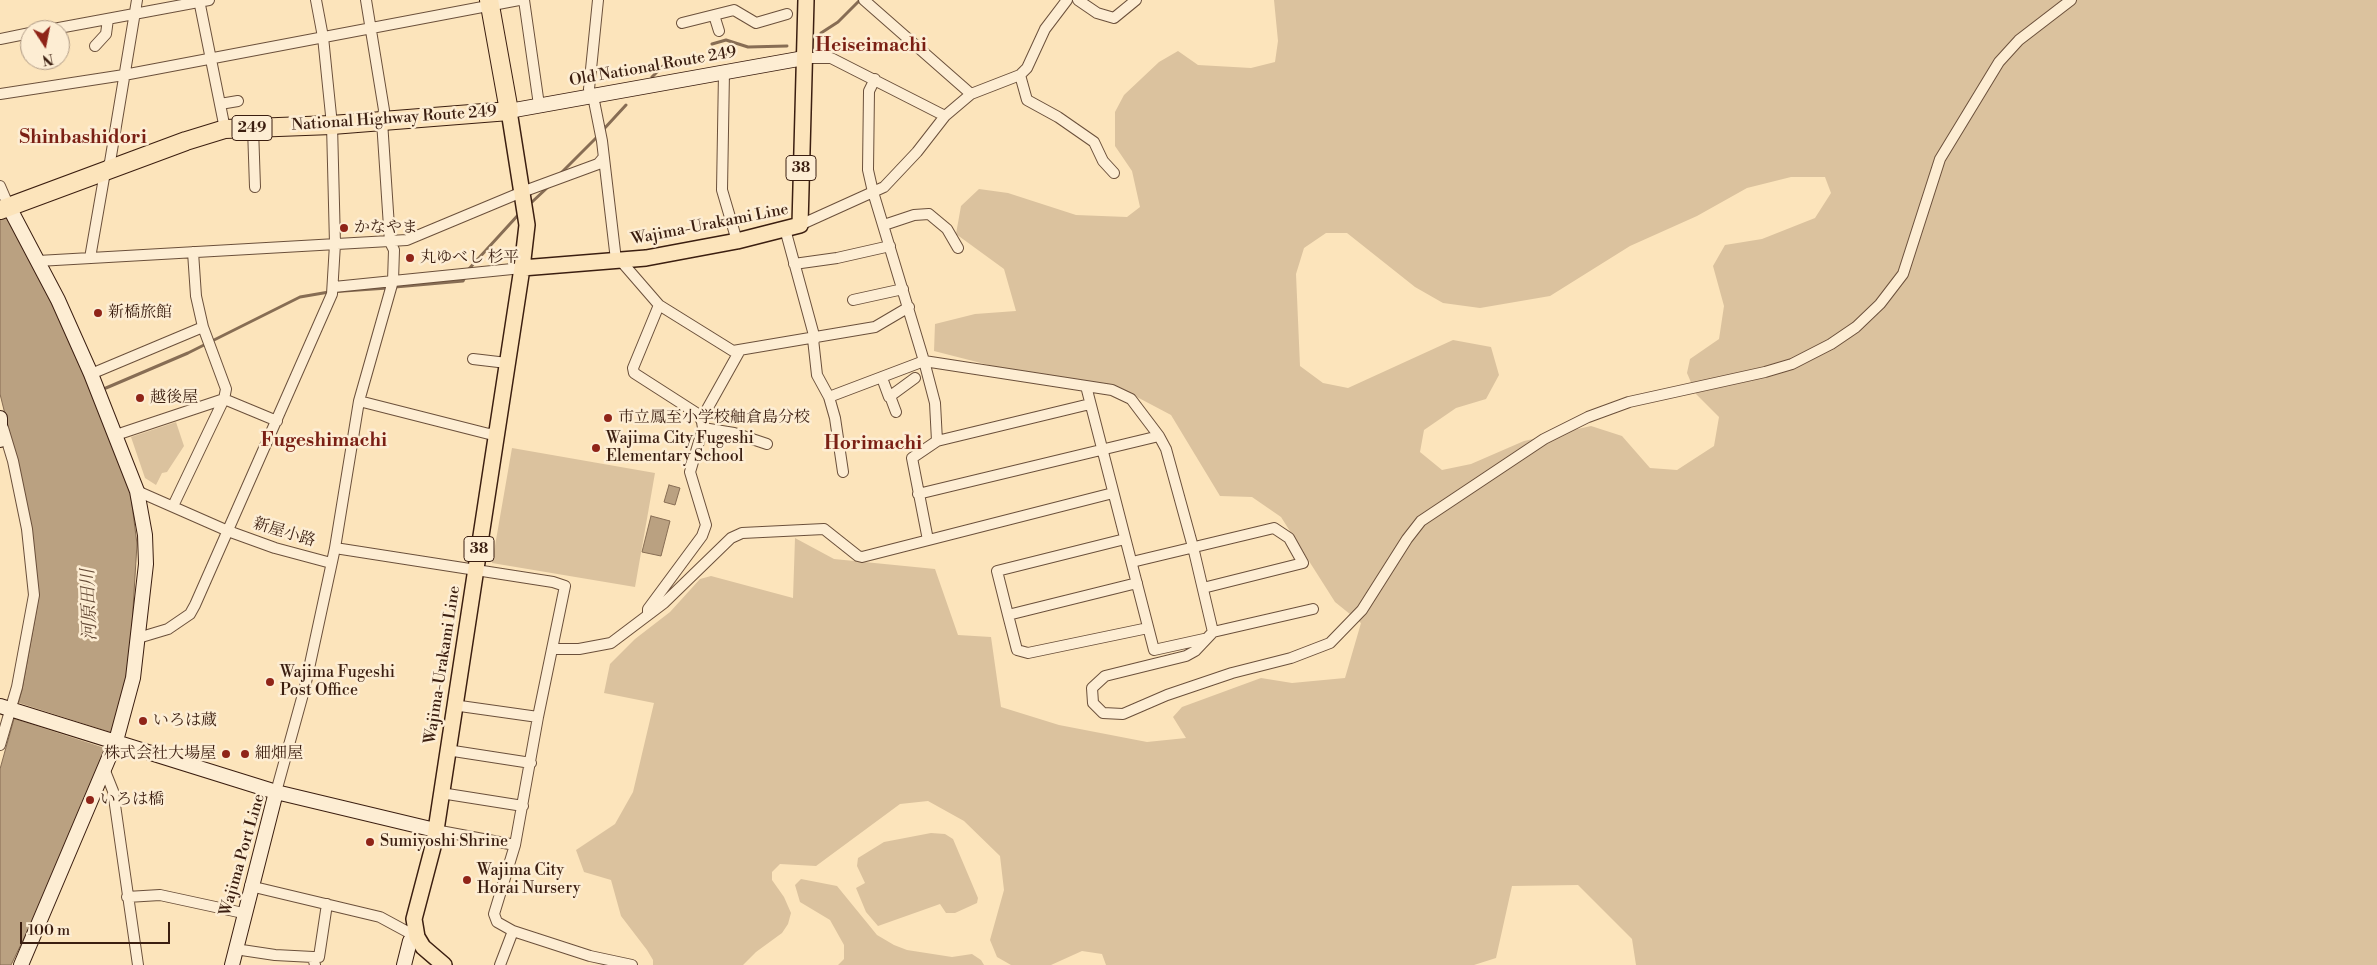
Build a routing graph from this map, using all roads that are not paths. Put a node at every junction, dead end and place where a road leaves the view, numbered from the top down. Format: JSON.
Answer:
{"nodes":[{"id":1,"x":137,"y":0,"type":"edge"},
{"id":2,"x":316,"y":0,"type":"edge"},
{"id":3,"x":366,"y":0,"type":"edge"},
{"id":4,"x":519,"y":0,"type":"edge"},
{"id":5,"x":524,"y":0,"type":"edge"},
{"id":6,"x":598,"y":0,"type":"edge"},
{"id":7,"x":806,"y":0,"type":"edge"},
{"id":8,"x":865,"y":0,"type":"edge"},
{"id":9,"x":1067,"y":0,"type":"edge"},
{"id":10,"x":1078,"y":0,"type":"edge"},
{"id":11,"x":1136,"y":0,"type":"edge"},
{"id":12,"x":2071,"y":0,"type":"edge"},
{"id":13,"x":202,"y":1,"type":"edge"},
{"id":14,"x":489,"y":3,"type":"edge"},
{"id":15,"x":732,"y":5,"type":"edge"},
{"id":16,"x":136,"y":13,"type":"junction"},
{"id":17,"x":714,"y":14,"type":"junction"},
{"id":18,"x":786,"y":14,"type":"dead end"},
{"id":19,"x":108,"y":19,"type":"junction"},
{"id":20,"x":682,"y":23,"type":"dead end"},
{"id":21,"x":70,"y":26,"type":"edge"},
{"id":22,"x":370,"y":28,"type":"junction"},
{"id":23,"x":719,"y":32,"type":"dead end"},
{"id":24,"x":20,"y":35,"type":"edge"},
{"id":25,"x":323,"y":37,"type":"junction"},
{"id":26,"x":0,"y":39,"type":"edge"},
{"id":27,"x":95,"y":46,"type":"dead end"},
{"id":28,"x":804,"y":58,"type":"junction"},
{"id":29,"x":211,"y":59,"type":"junction"},
{"id":30,"x":724,"y":72,"type":"junction"},
{"id":31,"x":124,"y":75,"type":"junction"},
{"id":32,"x":1020,"y":75,"type":"junction"},
{"id":33,"x":875,"y":79,"type":"junction"},
{"id":34,"x":0,"y":94,"type":"edge"},
{"id":35,"x":971,"y":94,"type":"junction"},
{"id":36,"x":592,"y":96,"type":"junction"},
{"id":37,"x":238,"y":101,"type":"dead end"},
{"id":38,"x":220,"y":104,"type":"junction"},
{"id":39,"x":539,"y":105,"type":"junction"},
{"id":40,"x":509,"y":111,"type":"junction"},
{"id":41,"x":945,"y":116,"type":"junction"},
{"id":42,"x":382,"y":121,"type":"junction"},
{"id":43,"x":332,"y":125,"type":"junction"},
{"id":44,"x":252,"y":128,"type":"junction"},
{"id":45,"x":226,"y":130,"type":"junction"},
{"id":46,"x":603,"y":158,"type":"junction"},
{"id":47,"x":104,"y":172,"type":"junction"},
{"id":48,"x":1114,"y":173,"type":"dead end"},
{"id":49,"x":0,"y":186,"type":"edge"},
{"id":50,"x":255,"y":186,"type":"dead end"},
{"id":51,"x":522,"y":192,"type":"junction"},
{"id":52,"x":873,"y":192,"type":"junction"},
{"id":53,"x":5,"y":208,"type":"edge"},
{"id":54,"x":884,"y":225,"type":"junction"},
{"id":55,"x":792,"y":227,"type":"junction"},
{"id":56,"x":737,"y":241,"type":"junction"},
{"id":57,"x":390,"y":242,"type":"junction"},
{"id":58,"x":335,"y":244,"type":"junction"},
{"id":59,"x":890,"y":246,"type":"junction"},
{"id":60,"x":958,"y":248,"type":"dead end"},
{"id":61,"x":193,"y":252,"type":"junction"},
{"id":62,"x":90,"y":258,"type":"junction"},
{"id":63,"x":618,"y":260,"type":"junction"},
{"id":64,"x":38,"y":261,"type":"junction"},
{"id":65,"x":794,"y":264,"type":"junction"},
{"id":66,"x":522,"y":268,"type":"junction"},
{"id":67,"x":392,"y":285,"type":"junction"},
{"id":68,"x":903,"y":289,"type":"junction"},
{"id":69,"x":333,"y":290,"type":"junction"},
{"id":70,"x":853,"y":300,"type":"dead end"},
{"id":71,"x":660,"y":305,"type":"junction"},
{"id":72,"x":909,"y":307,"type":"junction"},
{"id":73,"x":203,"y":327,"type":"junction"},
{"id":74,"x":814,"y":339,"type":"junction"},
{"id":75,"x":739,"y":352,"type":"junction"},
{"id":76,"x":473,"y":359,"type":"dead end"},
{"id":77,"x":924,"y":361,"type":"junction"},
{"id":78,"x":507,"y":363,"type":"junction"},
{"id":79,"x":91,"y":374,"type":"junction"},
{"id":80,"x":882,"y":378,"type":"junction"},
{"id":81,"x":915,"y":378,"type":"dead end"},
{"id":82,"x":1086,"y":386,"type":"junction"},
{"id":83,"x":890,"y":396,"type":"junction"},
{"id":84,"x":829,"y":397,"type":"junction"},
{"id":85,"x":224,"y":399,"type":"junction"},
{"id":86,"x":359,"y":400,"type":"junction"},
{"id":87,"x":1090,"y":404,"type":"junction"},
{"id":88,"x":896,"y":412,"type":"dead end"},
{"id":89,"x":1,"y":421,"type":"edge"},
{"id":90,"x":277,"y":421,"type":"junction"},
{"id":91,"x":702,"y":424,"type":"junction"},
{"id":92,"x":498,"y":432,"type":"junction"},
{"id":93,"x":116,"y":434,"type":"junction"},
{"id":94,"x":1159,"y":436,"type":"junction"},
{"id":95,"x":0,"y":440,"type":"edge"},
{"id":96,"x":937,"y":441,"type":"junction"},
{"id":97,"x":767,"y":444,"type":"dead end"},
{"id":98,"x":1102,"y":450,"type":"junction"},
{"id":99,"x":843,"y":472,"type":"dead end"},
{"id":100,"x":137,"y":491,"type":"junction"},
{"id":101,"x":918,"y":494,"type":"junction"},
{"id":102,"x":1113,"y":494,"type":"junction"},
{"id":103,"x":173,"y":506,"type":"junction"},
{"id":104,"x":228,"y":531,"type":"junction"},
{"id":105,"x":1125,"y":539,"type":"junction"},
{"id":106,"x":928,"y":540,"type":"junction"},
{"id":107,"x":1193,"y":547,"type":"junction"},
{"id":108,"x":335,"y":548,"type":"junction"},
{"id":109,"x":1132,"y":562,"type":"junction"},
{"id":110,"x":331,"y":563,"type":"junction"},
{"id":111,"x":475,"y":572,"type":"junction"},
{"id":112,"x":1137,"y":583,"type":"junction"},
{"id":113,"x":1203,"y":588,"type":"junction"},
{"id":114,"x":1313,"y":609,"type":"dead end"},
{"id":115,"x":1008,"y":615,"type":"junction"},
{"id":116,"x":648,"y":616,"type":"junction"},
{"id":117,"x":1148,"y":628,"type":"junction"},
{"id":118,"x":1213,"y":632,"type":"junction"},
{"id":119,"x":138,"y":638,"type":"junction"},
{"id":120,"x":1204,"y":639,"type":"junction"},
{"id":121,"x":553,"y":649,"type":"junction"},
{"id":122,"x":455,"y":703,"type":"junction"},
{"id":123,"x":8,"y":708,"type":"edge"},
{"id":124,"x":538,"y":717,"type":"junction"},
{"id":125,"x":114,"y":741,"type":"junction"},
{"id":126,"x":0,"y":745,"type":"edge"},
{"id":127,"x":447,"y":750,"type":"junction"},
{"id":128,"x":531,"y":764,"type":"junction"},
{"id":129,"x":105,"y":771,"type":"junction"},
{"id":130,"x":276,"y":792,"type":"junction"},
{"id":131,"x":441,"y":793,"type":"junction"},
{"id":132,"x":523,"y":806,"type":"junction"},
{"id":133,"x":435,"y":830,"type":"junction"},
{"id":134,"x":515,"y":846,"type":"junction"},
{"id":135,"x":250,"y":886,"type":"junction"},
{"id":136,"x":128,"y":897,"type":"junction"},
{"id":137,"x":327,"y":904,"type":"junction"},
{"id":138,"x":243,"y":913,"type":"junction"},
{"id":139,"x":513,"y":931,"type":"junction"},
{"id":140,"x":417,"y":937,"type":"junction"},
{"id":141,"x":235,"y":949,"type":"junction"},
{"id":142,"x":314,"y":961,"type":"edge"},
{"id":143,"x":20,"y":965,"type":"edge"},
{"id":144,"x":138,"y":965,"type":"edge"},
{"id":145,"x":232,"y":965,"type":"edge"},
{"id":146,"x":404,"y":965,"type":"edge"},
{"id":147,"x":444,"y":965,"type":"edge"},
{"id":148,"x":500,"y":965,"type":"edge"},
{"id":149,"x":632,"y":965,"type":"edge"}],
"edges":[{"from":1,"to":16,"type":"street"},
{"from":2,"to":25,"type":"street"},
{"from":3,"to":22,"type":"street"},
{"from":4,"to":14,"type":"street"},
{"from":5,"to":39,"type":"street"},
{"from":6,"to":36,"type":"street"},
{"from":7,"to":28,"type":"main road","name":"Wajima-Urakami Line","number":"38"},
{"from":8,"to":35,"type":"street"},
{"from":9,"to":32,"type":"street"},
{"from":10,"to":11,"type":"street"},
{"from":12,"to":120,"type":"street"},
{"from":13,"to":16,"type":"street"},
{"from":13,"to":29,"type":"street"},
{"from":14,"to":22,"type":"street"},
{"from":14,"to":40,"type":"highway","name":"National Highway Route 249"},
{"from":15,"to":17,"type":"street"},
{"from":15,"to":18,"type":"street"},
{"from":16,"to":19,"type":"street"},
{"from":16,"to":31,"type":"street"},
{"from":17,"to":20,"type":"street"},
{"from":17,"to":23,"type":"street"},
{"from":19,"to":21,"type":"street"},
{"from":19,"to":27,"type":"street"},
{"from":22,"to":25,"type":"street"},
{"from":22,"to":42,"type":"street"},
{"from":24,"to":26,"type":"street"},
{"from":25,"to":29,"type":"street"},
{"from":25,"to":43,"type":"street"},
{"from":28,"to":30,"type":"street","name":"Old National Route 249"},
{"from":28,"to":33,"type":"street"},
{"from":28,"to":55,"type":"main road","name":"Wajima-Urakami Line","number":"38"},
{"from":29,"to":31,"type":"street"},
{"from":29,"to":38,"type":"street"},
{"from":30,"to":36,"type":"street","name":"Old National Route 249"},
{"from":30,"to":56,"type":"street"},
{"from":31,"to":34,"type":"street"},
{"from":31,"to":47,"type":"street"},
{"from":32,"to":35,"type":"street"},
{"from":32,"to":48,"type":"street"},
{"from":33,"to":41,"type":"street"},
{"from":33,"to":52,"type":"street"},
{"from":35,"to":41,"type":"street"},
{"from":36,"to":39,"type":"street","name":"Old National Route 249"},
{"from":36,"to":46,"type":"street"},
{"from":37,"to":38,"type":"street"},
{"from":38,"to":45,"type":"street"},
{"from":39,"to":40,"type":"street","name":"Old National Route 249"},
{"from":40,"to":42,"type":"highway","name":"National Highway Route 249","number":"249"},
{"from":40,"to":51,"type":"main road","name":"Wajima-Urakami Line","number":"38"},
{"from":41,"to":52,"type":"street"},
{"from":42,"to":43,"type":"highway","name":"National Highway Route 249","number":"249"},
{"from":42,"to":57,"type":"street"},
{"from":43,"to":44,"type":"highway","name":"National Highway Route 249","number":"249"},
{"from":43,"to":58,"type":"street"},
{"from":44,"to":45,"type":"highway","name":"National Highway Route 249","number":"249"},
{"from":44,"to":50,"type":"street"},
{"from":45,"to":47,"type":"highway","name":"National Highway Route 249","number":"249"},
{"from":46,"to":51,"type":"street"},
{"from":46,"to":63,"type":"street"},
{"from":47,"to":53,"type":"highway","name":"National Highway Route 249","number":"249"},
{"from":47,"to":62,"type":"street"},
{"from":49,"to":53,"type":"street"},
{"from":51,"to":57,"type":"street"},
{"from":51,"to":66,"type":"main road","name":"Wajima-Urakami Line","number":"38"},
{"from":52,"to":54,"type":"street"},
{"from":52,"to":55,"type":"street"},
{"from":53,"to":64,"type":"street"},
{"from":54,"to":59,"type":"street"},
{"from":54,"to":60,"type":"street"},
{"from":55,"to":56,"type":"main road","name":"Wajima-Urakami Line"},
{"from":55,"to":65,"type":"street"},
{"from":56,"to":63,"type":"main road","name":"Wajima-Urakami Line"},
{"from":57,"to":58,"type":"street"},
{"from":57,"to":67,"type":"street"},
{"from":58,"to":61,"type":"street"},
{"from":58,"to":69,"type":"street"},
{"from":59,"to":65,"type":"street"},
{"from":59,"to":68,"type":"street"},
{"from":61,"to":62,"type":"street"},
{"from":61,"to":73,"type":"street"},
{"from":62,"to":64,"type":"street"},
{"from":63,"to":66,"type":"main road","name":"Wajima-Urakami Line"},
{"from":63,"to":71,"type":"street"},
{"from":64,"to":79,"type":"street"},
{"from":65,"to":74,"type":"street"},
{"from":66,"to":67,"type":"street"},
{"from":66,"to":78,"type":"main road","name":"Wajima-Urakami Line","number":"38"},
{"from":67,"to":69,"type":"street"},
{"from":67,"to":86,"type":"street"},
{"from":68,"to":70,"type":"street"},
{"from":68,"to":72,"type":"street"},
{"from":69,"to":90,"type":"street"},
{"from":71,"to":75,"type":"street"},
{"from":71,"to":91,"type":"street"},
{"from":72,"to":74,"type":"street"},
{"from":72,"to":77,"type":"street"},
{"from":73,"to":79,"type":"street"},
{"from":73,"to":85,"type":"street"},
{"from":74,"to":75,"type":"street"},
{"from":74,"to":84,"type":"street"},
{"from":75,"to":91,"type":"street"},
{"from":76,"to":78,"type":"street"},
{"from":77,"to":80,"type":"street"},
{"from":77,"to":82,"type":"street"},
{"from":77,"to":96,"type":"street"},
{"from":78,"to":92,"type":"main road","name":"Wajima-Urakami Line","number":"38"},
{"from":79,"to":93,"type":"street"},
{"from":80,"to":83,"type":"street"},
{"from":80,"to":84,"type":"street"},
{"from":81,"to":83,"type":"street"},
{"from":82,"to":87,"type":"street"},
{"from":82,"to":94,"type":"street"},
{"from":83,"to":88,"type":"street"},
{"from":84,"to":99,"type":"street"},
{"from":85,"to":90,"type":"street"},
{"from":85,"to":93,"type":"street"},
{"from":85,"to":103,"type":"street"},
{"from":86,"to":92,"type":"street"},
{"from":86,"to":108,"type":"street"},
{"from":87,"to":96,"type":"street"},
{"from":87,"to":98,"type":"street"},
{"from":89,"to":95,"type":"street"},
{"from":89,"to":123,"type":"street"},
{"from":90,"to":104,"type":"street"},
{"from":91,"to":97,"type":"street"},
{"from":91,"to":116,"type":"street"},
{"from":92,"to":111,"type":"main road","name":"Wajima-Urakami Line","number":"38"},
{"from":93,"to":100,"type":"street"},
{"from":94,"to":98,"type":"street"},
{"from":94,"to":107,"type":"street"},
{"from":96,"to":101,"type":"street"},
{"from":98,"to":101,"type":"street"},
{"from":98,"to":102,"type":"street"},
{"from":100,"to":103,"type":"street","name":"新屋小路"},
{"from":100,"to":119,"type":"street"},
{"from":101,"to":106,"type":"street"},
{"from":102,"to":105,"type":"street"},
{"from":102,"to":106,"type":"street"},
{"from":103,"to":104,"type":"street","name":"新屋小路"},
{"from":104,"to":110,"type":"street","name":"新屋小路"},
{"from":104,"to":119,"type":"street"},
{"from":105,"to":109,"type":"street"},
{"from":105,"to":115,"type":"street"},
{"from":106,"to":116,"type":"street"},
{"from":107,"to":109,"type":"street"},
{"from":107,"to":113,"type":"street"},
{"from":107,"to":113,"type":"street"},
{"from":108,"to":110,"type":"street"},
{"from":108,"to":111,"type":"street"},
{"from":109,"to":112,"type":"street"},
{"from":110,"to":130,"type":"street"},
{"from":111,"to":121,"type":"street"},
{"from":111,"to":122,"type":"main road","name":"Wajima-Urakami Line","number":"38"},
{"from":112,"to":115,"type":"street"},
{"from":112,"to":117,"type":"street"},
{"from":113,"to":118,"type":"street"},
{"from":114,"to":118,"type":"street"},
{"from":115,"to":117,"type":"street"},
{"from":116,"to":121,"type":"street"},
{"from":117,"to":120,"type":"street"},
{"from":118,"to":120,"type":"street"},
{"from":119,"to":125,"type":"street"},
{"from":121,"to":124,"type":"street"},
{"from":122,"to":124,"type":"street"},
{"from":122,"to":127,"type":"main road","name":"Wajima-Urakami Line","number":"38"},
{"from":123,"to":125,"type":"street"},
{"from":123,"to":126,"type":"street"},
{"from":124,"to":128,"type":"street"},
{"from":125,"to":129,"type":"street"},
{"from":125,"to":130,"type":"street"},
{"from":127,"to":128,"type":"street"},
{"from":127,"to":131,"type":"main road","name":"Wajima-Urakami Line","number":"38"},
{"from":128,"to":132,"type":"street"},
{"from":129,"to":136,"type":"street"},
{"from":129,"to":143,"type":"street"},
{"from":130,"to":133,"type":"street","name":"Wajima Port Line"},
{"from":130,"to":135,"type":"street","name":"Wajima Port Line"},
{"from":131,"to":132,"type":"street"},
{"from":131,"to":133,"type":"main road","name":"Wajima-Urakami Line","number":"38"},
{"from":132,"to":134,"type":"street"},
{"from":133,"to":134,"type":"street"},
{"from":133,"to":140,"type":"main road","name":"Wajima-Urakami Line","number":"38"},
{"from":134,"to":139,"type":"street"},
{"from":135,"to":137,"type":"street"},
{"from":135,"to":138,"type":"street","name":"Wajima Port Line"},
{"from":136,"to":138,"type":"street"},
{"from":136,"to":144,"type":"street"},
{"from":137,"to":140,"type":"street"},
{"from":137,"to":142,"type":"street"},
{"from":138,"to":141,"type":"street","name":"Wajima Port Line"},
{"from":139,"to":148,"type":"street"},
{"from":139,"to":149,"type":"street"},
{"from":140,"to":146,"type":"street"},
{"from":140,"to":147,"type":"main road"},
{"from":141,"to":142,"type":"street"},
{"from":141,"to":145,"type":"street","name":"Wajima Port Line"}]}
